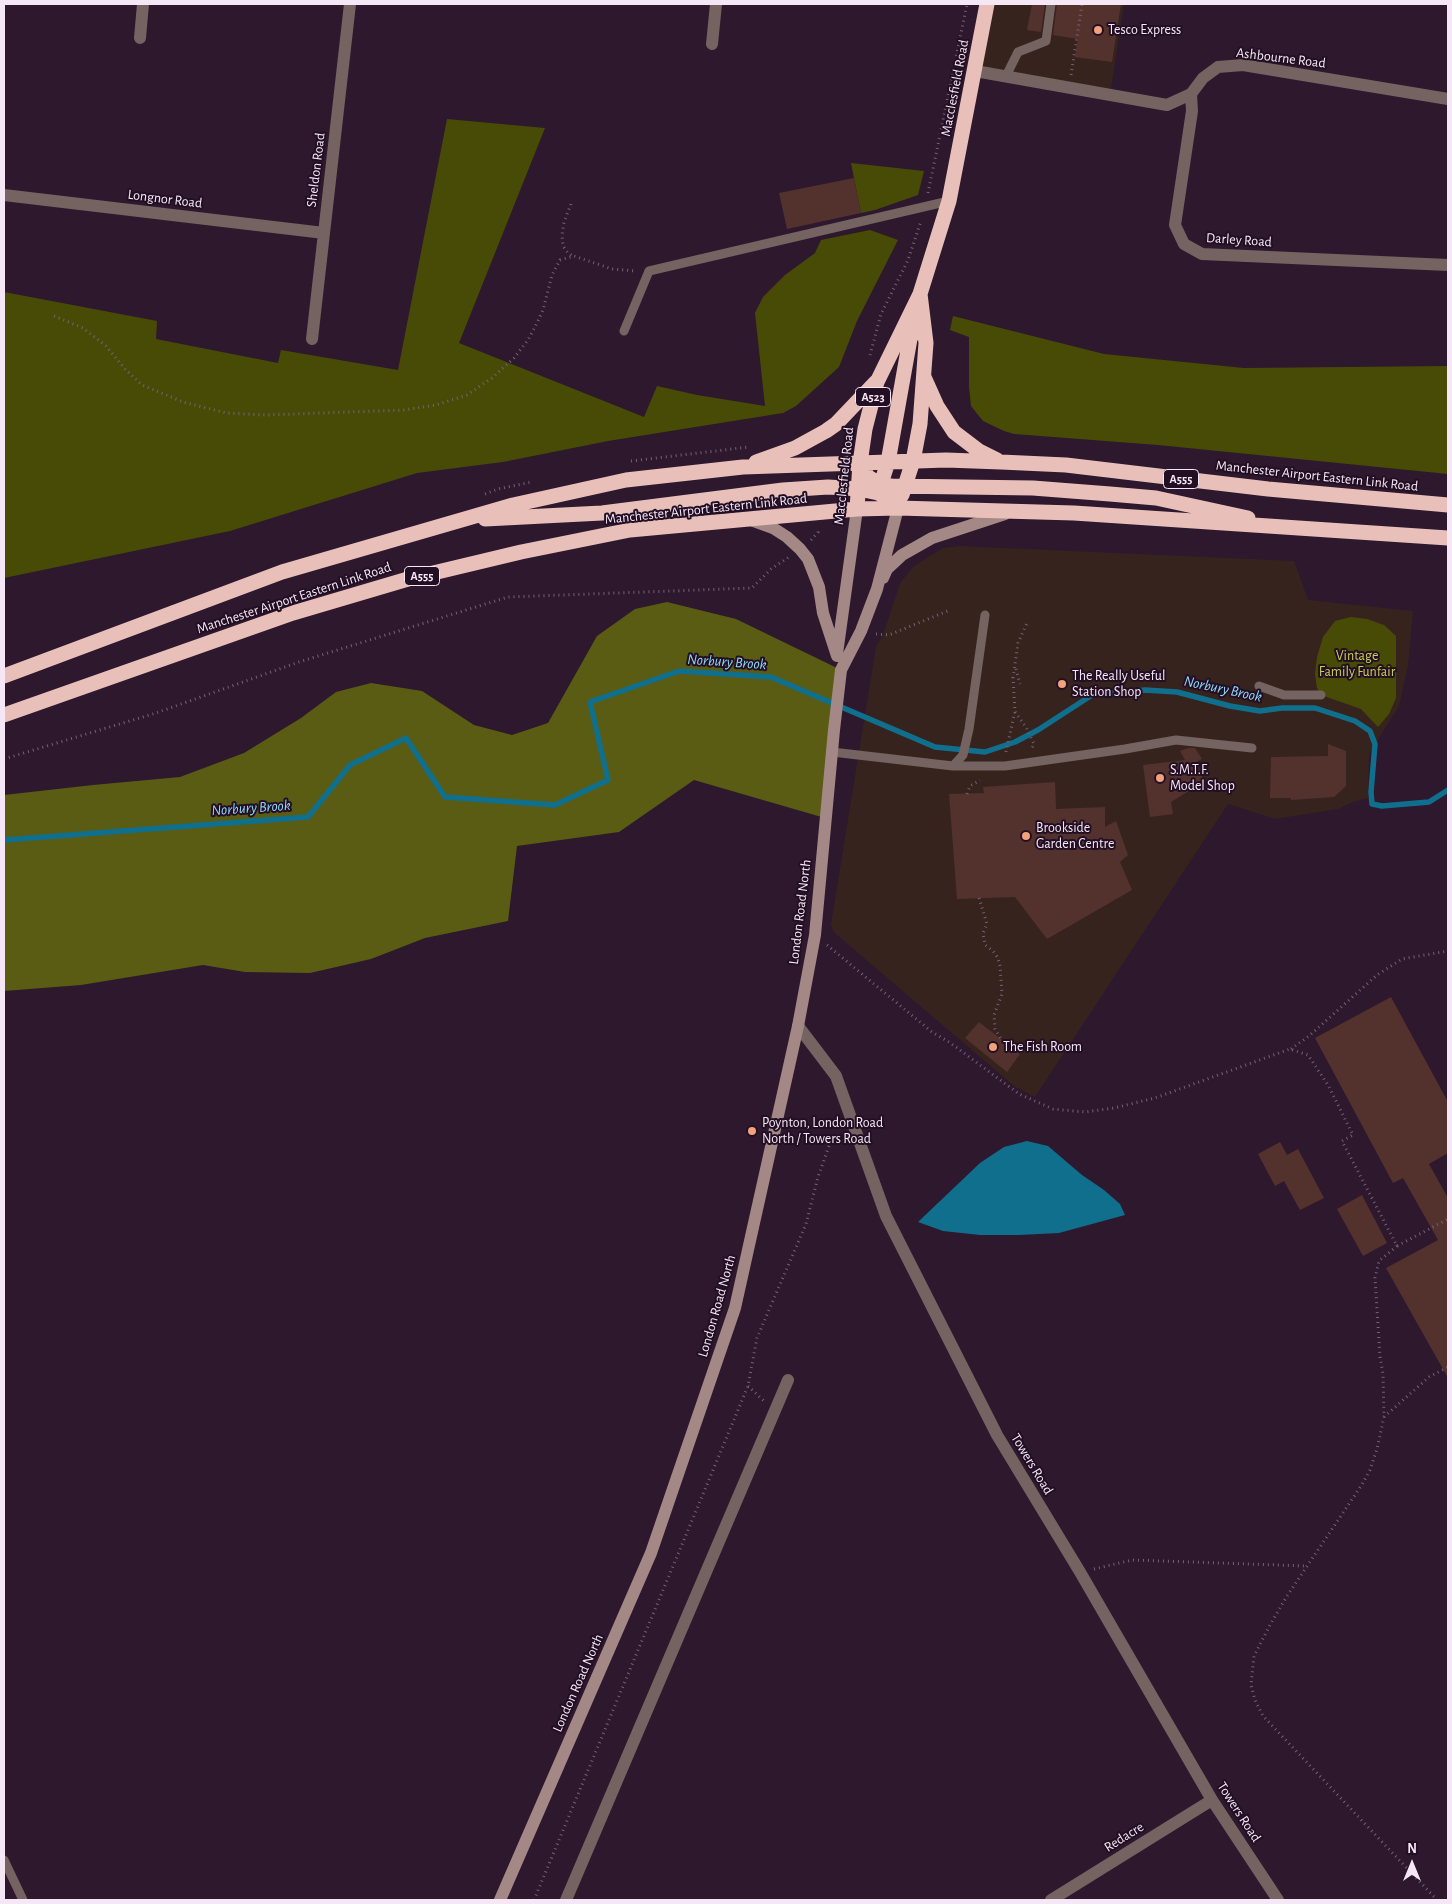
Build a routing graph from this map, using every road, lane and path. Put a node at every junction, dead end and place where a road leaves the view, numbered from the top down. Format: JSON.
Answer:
{"nodes":[{"id":1,"x":143,"y":4,"type":"edge"},
{"id":2,"x":350,"y":4,"type":"edge"},
{"id":3,"x":716,"y":4,"type":"edge"},
{"id":4,"x":987,"y":4,"type":"edge"},
{"id":5,"x":1051,"y":4,"type":"edge"},
{"id":6,"x":1082,"y":4,"type":"edge"},
{"id":7,"x":140,"y":38,"type":"dead end"},
{"id":8,"x":712,"y":44,"type":"dead end"},
{"id":9,"x":975,"y":71,"type":"junction"},
{"id":10,"x":1006,"y":76,"type":"junction"},
{"id":11,"x":1069,"y":88,"type":"junction"},
{"id":12,"x":1191,"y":94,"type":"junction"},
{"id":13,"x":1448,"y":99,"type":"edge"},
{"id":14,"x":4,"y":195,"type":"edge"},
{"id":15,"x":949,"y":201,"type":"junction"},
{"id":16,"x":571,"y":204,"type":"dead end"},
{"id":17,"x":324,"y":233,"type":"junction"},
{"id":18,"x":574,"y":256,"type":"junction"},
{"id":19,"x":1448,"y":265,"type":"edge"},
{"id":20,"x":649,"y":271,"type":"junction"},
{"id":21,"x":920,"y":294,"type":"junction"},
{"id":22,"x":922,"y":314,"type":"junction"},
{"id":23,"x":54,"y":316,"type":"dead end"},
{"id":24,"x":624,"y":331,"type":"dead end"},
{"id":25,"x":312,"y":340,"type":"dead end"},
{"id":26,"x":924,"y":375,"type":"junction"},
{"id":27,"x":877,"y":382,"type":"junction"},
{"id":28,"x":913,"y":461,"type":"junction"},
{"id":29,"x":888,"y":462,"type":"junction"},
{"id":30,"x":1001,"y":462,"type":"junction"},
{"id":31,"x":860,"y":463,"type":"junction"},
{"id":32,"x":743,"y":467,"type":"junction"},
{"id":33,"x":904,"y":486,"type":"junction"},
{"id":34,"x":858,"y":489,"type":"junction"},
{"id":35,"x":880,"y":489,"type":"junction"},
{"id":36,"x":1448,"y":505,"type":"edge"},
{"id":37,"x":898,"y":508,"type":"junction"},
{"id":38,"x":858,"y":509,"type":"junction"},
{"id":39,"x":1015,"y":511,"type":"junction"},
{"id":40,"x":746,"y":518,"type":"junction"},
{"id":41,"x":459,"y":520,"type":"junction"},
{"id":42,"x":1306,"y":530,"type":"junction"},
{"id":43,"x":818,"y":532,"type":"dead end"},
{"id":44,"x":1448,"y":538,"type":"edge"},
{"id":45,"x":810,"y":542,"type":"dead end"},
{"id":46,"x":790,"y":557,"type":"dead end"},
{"id":47,"x":877,"y":590,"type":"junction"},
{"id":48,"x":950,"y":610,"type":"dead end"},
{"id":49,"x":986,"y":615,"type":"dead end"},
{"id":50,"x":1028,"y":621,"type":"dead end"},
{"id":51,"x":861,"y":631,"type":"junction"},
{"id":52,"x":837,"y":656,"type":"junction"},
{"id":53,"x":1015,"y":666,"type":"junction"},
{"id":54,"x":841,"y":670,"type":"junction"},
{"id":55,"x":4,"y":676,"type":"edge"},
{"id":56,"x":1020,"y":684,"type":"dead end"},
{"id":57,"x":840,"y":686,"type":"joint"},
{"id":58,"x":1259,"y":686,"type":"dead end"},
{"id":59,"x":1321,"y":695,"type":"dead end"},
{"id":60,"x":1015,"y":711,"type":"junction"},
{"id":61,"x":4,"y":715,"type":"edge"},
{"id":62,"x":1034,"y":744,"type":"dead end"},
{"id":63,"x":1252,"y":748,"type":"dead end"},
{"id":64,"x":832,"y":752,"type":"junction"},
{"id":65,"x":1006,"y":753,"type":"dead end"},
{"id":66,"x":4,"y":759,"type":"edge"},
{"id":67,"x":953,"y":766,"type":"junction"},
{"id":68,"x":979,"y":898,"type":"dead end"},
{"id":69,"x":815,"y":934,"type":"junction"},
{"id":70,"x":1448,"y":951,"type":"edge"},
{"id":71,"x":798,"y":1026,"type":"junction"},
{"id":72,"x":1001,"y":1039,"type":"dead end"},
{"id":73,"x":1290,"y":1049,"type":"junction"},
{"id":74,"x":852,"y":1120,"type":"junction"},
{"id":75,"x":1448,"y":1219,"type":"edge"},
{"id":76,"x":1397,"y":1246,"type":"junction"},
{"id":77,"x":1448,"y":1367,"type":"edge"},
{"id":78,"x":788,"y":1380,"type":"dead end"},
{"id":79,"x":1384,"y":1417,"type":"junction"},
{"id":80,"x":1308,"y":1566,"type":"junction"},
{"id":81,"x":1080,"y":1572,"type":"junction"},
{"id":82,"x":1212,"y":1800,"type":"junction"},
{"id":83,"x":4,"y":1860,"type":"edge"},
{"id":84,"x":23,"y":1900,"type":"edge"},
{"id":85,"x":500,"y":1900,"type":"edge"},
{"id":86,"x":534,"y":1900,"type":"edge"},
{"id":87,"x":566,"y":1900,"type":"edge"},
{"id":88,"x":1051,"y":1900,"type":"edge"},
{"id":89,"x":1278,"y":1900,"type":"edge"},
{"id":90,"x":1437,"y":1900,"type":"edge"}],
"edges":[{"from":1,"to":7,"type":"street"},
{"from":2,"to":17,"type":"street","name":"Sheldon Road"},
{"from":3,"to":8,"type":"street"},
{"from":4,"to":9,"type":"highway","name":"Macclesfield Road","number":"A523"},
{"from":5,"to":10,"type":"lane"},
{"from":6,"to":11,"type":"path"},
{"from":9,"to":10,"type":"street","name":"Ashbourne Road"},
{"from":9,"to":15,"type":"highway","name":"Macclesfield Road","number":"A523"},
{"from":10,"to":11,"type":"street","name":"Ashbourne Road"},
{"from":11,"to":12,"type":"street","name":"Ashbourne Road"},
{"from":12,"to":13,"type":"street","name":"Ashbourne Road"},
{"from":12,"to":19,"type":"street","name":"Darley Road"},
{"from":14,"to":17,"type":"street","name":"Longnor Road"},
{"from":15,"to":20,"type":"lane"},
{"from":15,"to":21,"type":"highway","name":"Macclesfield Road","number":"A523"},
{"from":16,"to":18,"type":"path"},
{"from":17,"to":25,"type":"street","name":"Sheldon Road"},
{"from":18,"to":20,"type":"path"},
{"from":18,"to":23,"type":"path"},
{"from":20,"to":24,"type":"lane"},
{"from":21,"to":22,"type":"highway","name":"Macclesfield Road","number":"A523"},
{"from":21,"to":27,"type":"highway","name":"Macclesfield Road","number":"A523"},
{"from":22,"to":26,"type":"highway","name":"Macclesfield Road","number":"A523"},
{"from":22,"to":29,"type":"highway"},
{"from":26,"to":28,"type":"highway","name":"Macclesfield Road","number":"A523"},
{"from":26,"to":30,"type":"highway"},
{"from":27,"to":31,"type":"highway","name":"Macclesfield Road","number":"A523"},
{"from":27,"to":32,"type":"highway"},
{"from":28,"to":29,"type":"highway","number":"A555"},
{"from":28,"to":30,"type":"highway","name":"Manchester Airport Eastern Link Road","number":"A555"},
{"from":28,"to":33,"type":"highway","name":"Macclesfield Road","number":"A523"},
{"from":29,"to":31,"type":"highway","number":"A555"},
{"from":29,"to":35,"type":"highway"},
{"from":30,"to":36,"type":"highway","name":"Manchester Airport Eastern Link Road","number":"A555"},
{"from":31,"to":32,"type":"highway","number":"A555"},
{"from":31,"to":34,"type":"highway","name":"Macclesfield Road","number":"A523"},
{"from":31,"to":35,"type":"highway"},
{"from":32,"to":41,"type":"highway","name":"Manchester Airport Eastern Link Road","number":"A555"},
{"from":33,"to":35,"type":"highway"},
{"from":33,"to":37,"type":"highway","name":"Macclesfield Road","number":"A523"},
{"from":33,"to":42,"type":"highway"},
{"from":34,"to":35,"type":"highway"},
{"from":34,"to":38,"type":"highway","name":"Macclesfield Road","number":"A523"},
{"from":34,"to":41,"type":"highway"},
{"from":35,"to":37,"type":"highway"},
{"from":35,"to":38,"type":"highway"},
{"from":37,"to":38,"type":"highway","name":"Manchester Airport Eastern Link Road","number":"A555"},
{"from":37,"to":39,"type":"highway","number":"A555"},
{"from":37,"to":47,"type":"main road","name":"Macclesfield Road"},
{"from":38,"to":40,"type":"highway","name":"Manchester Airport Eastern Link Road","number":"A555"},
{"from":38,"to":52,"type":"main road","name":"Macclesfield Road"},
{"from":39,"to":42,"type":"highway","number":"A555"},
{"from":39,"to":47,"type":"main road"},
{"from":40,"to":52,"type":"main road"},
{"from":40,"to":61,"type":"highway","name":"Manchester Airport Eastern Link Road","number":"A555"},
{"from":41,"to":55,"type":"highway","name":"Manchester Airport Eastern Link Road","number":"A555"},
{"from":42,"to":44,"type":"highway","number":"A555"},
{"from":43,"to":45,"type":"path"},
{"from":46,"to":66,"type":"path"},
{"from":47,"to":51,"type":"main road","name":"Macclesfield Road"},
{"from":48,"to":51,"type":"path"},
{"from":49,"to":67,"type":"lane"},
{"from":50,"to":53,"type":"path"},
{"from":51,"to":54,"type":"main road","name":"Macclesfield Road"},
{"from":52,"to":54,"type":"main road","name":"Macclesfield Road"},
{"from":53,"to":56,"type":"path"},
{"from":53,"to":60,"type":"path"},
{"from":54,"to":57,"type":"main road","name":"Macclesfield Road"},
{"from":57,"to":64,"type":"main road","name":"London Road North"},
{"from":58,"to":59,"type":"lane"},
{"from":60,"to":62,"type":"path"},
{"from":60,"to":65,"type":"path"},
{"from":63,"to":67,"type":"lane"},
{"from":64,"to":67,"type":"lane"},
{"from":64,"to":69,"type":"main road","name":"London Road North"},
{"from":68,"to":72,"type":"path"},
{"from":69,"to":71,"type":"main road","name":"London Road North"},
{"from":69,"to":73,"type":"path"},
{"from":70,"to":73,"type":"path"},
{"from":71,"to":74,"type":"street","name":"Towers Road"},
{"from":71,"to":85,"type":"main road","name":"London Road North"},
{"from":73,"to":76,"type":"path"},
{"from":74,"to":81,"type":"street","name":"Towers Road"},
{"from":74,"to":86,"type":"path"},
{"from":75,"to":76,"type":"path"},
{"from":76,"to":79,"type":"path"},
{"from":77,"to":79,"type":"path"},
{"from":78,"to":87,"type":"street"},
{"from":79,"to":80,"type":"path"},
{"from":80,"to":81,"type":"path"},
{"from":80,"to":90,"type":"path"},
{"from":81,"to":82,"type":"street","name":"Towers Road"},
{"from":82,"to":88,"type":"street","name":"Redacre"},
{"from":82,"to":89,"type":"street","name":"Towers Road"},
{"from":83,"to":84,"type":"lane"}]}
